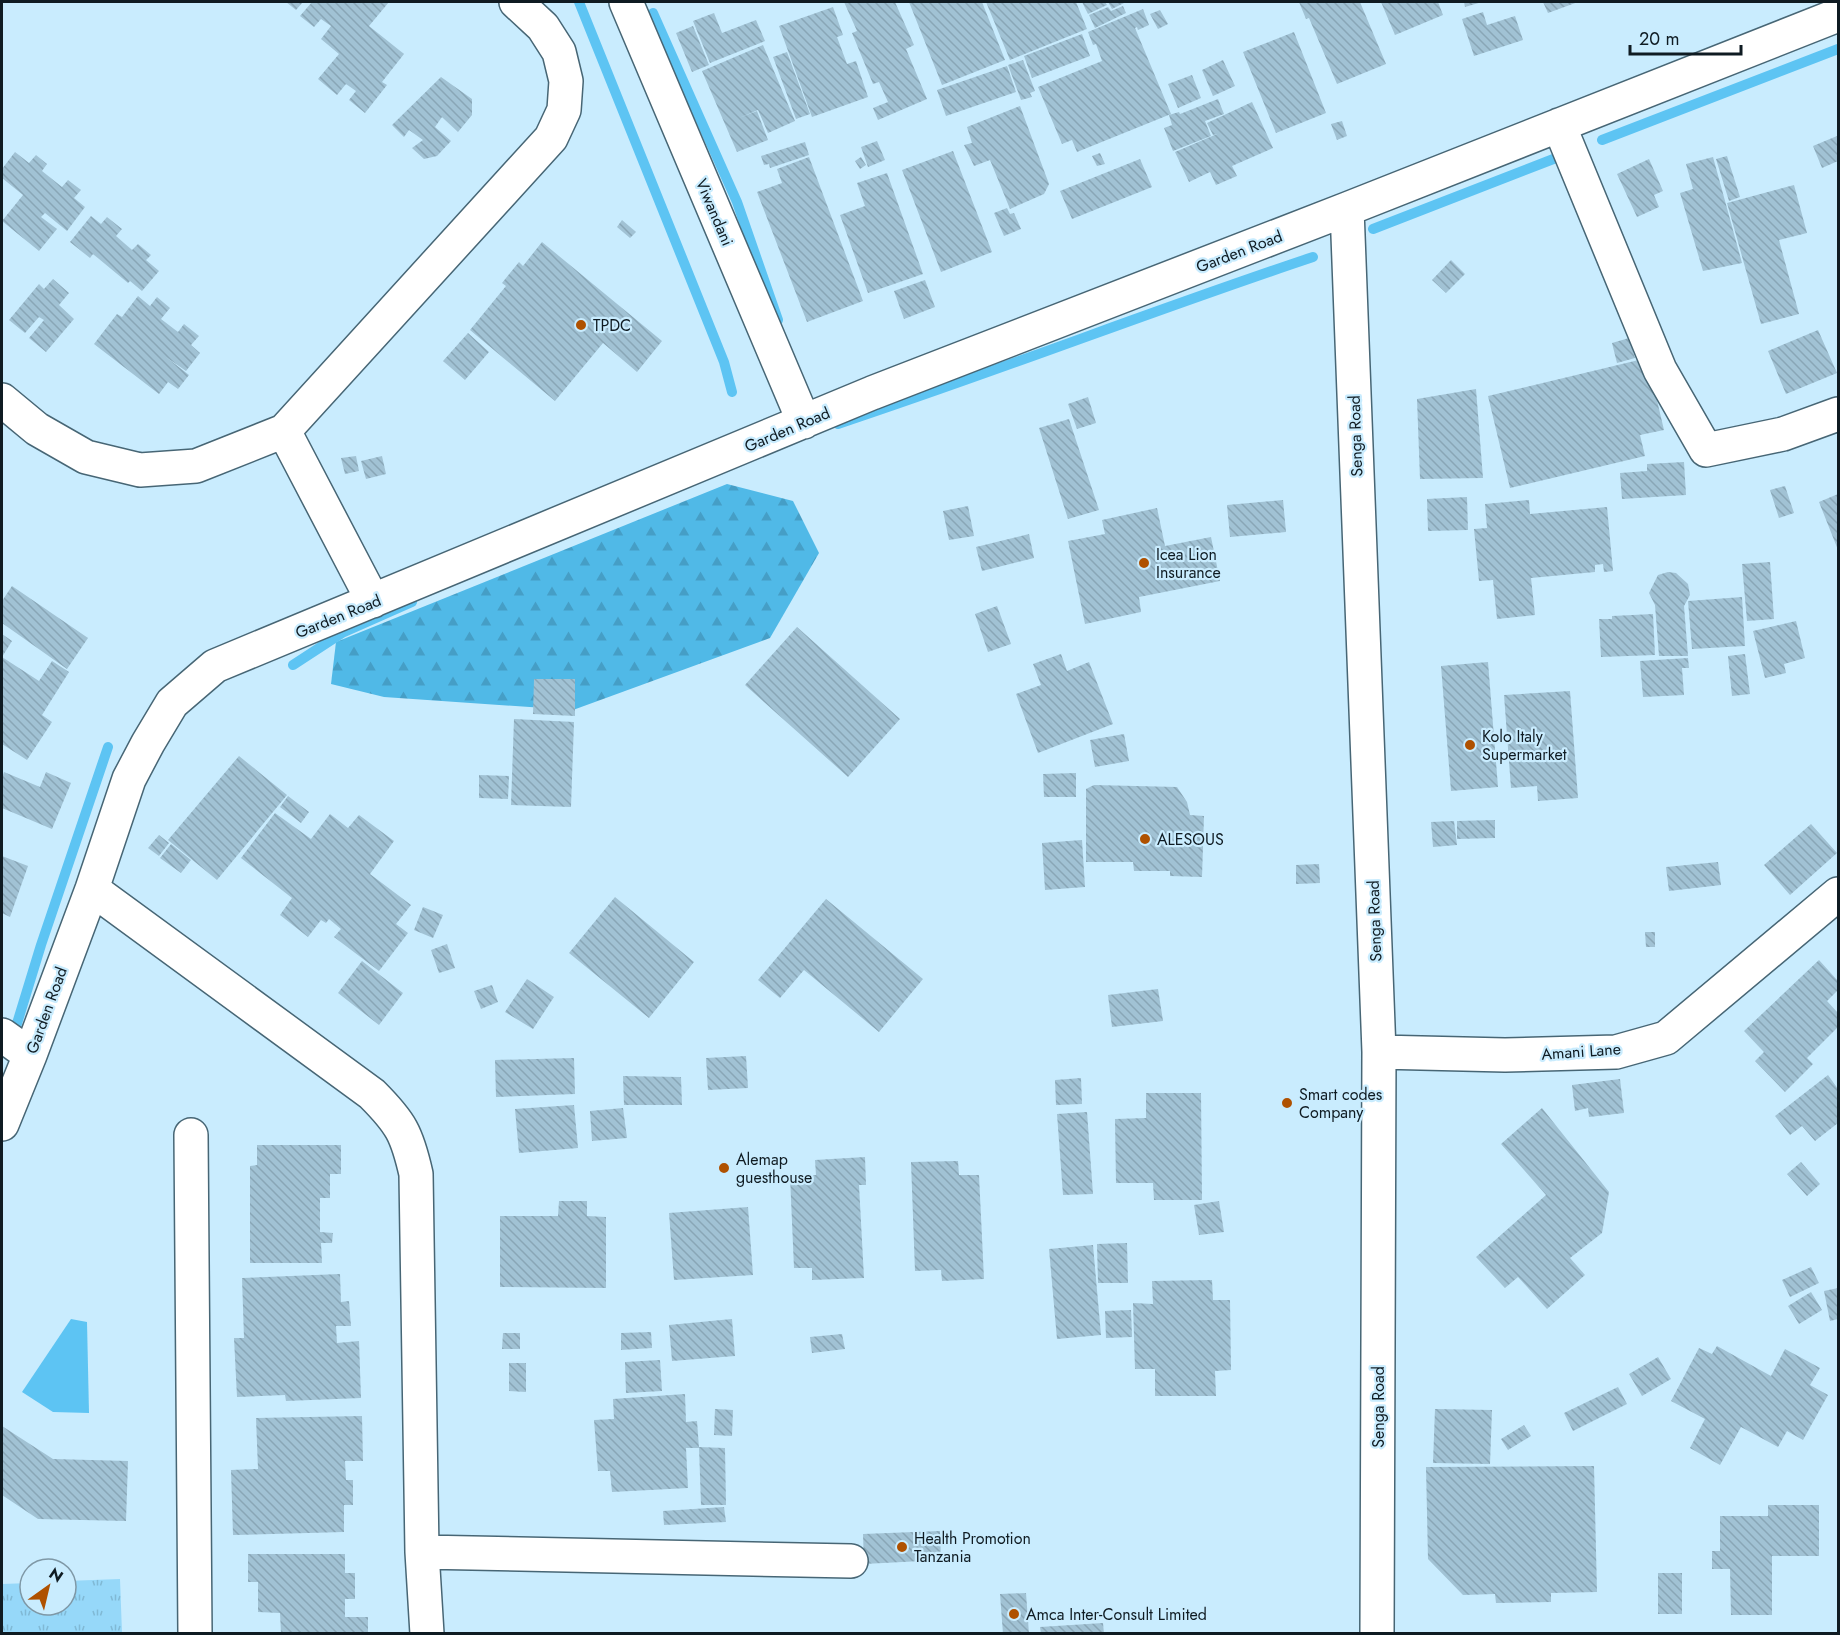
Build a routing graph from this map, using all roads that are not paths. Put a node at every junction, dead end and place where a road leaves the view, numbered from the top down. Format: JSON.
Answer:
{"nodes":[{"id":1,"x":516,"y":2,"type":"edge"},
{"id":2,"x":632,"y":3,"type":"edge"},
{"id":3,"x":1839,"y":15,"type":"edge"},
{"id":4,"x":1559,"y":125,"type":"junction"},
{"id":5,"x":1347,"y":209,"type":"junction"},
{"id":6,"x":2,"y":400,"type":"edge"},
{"id":7,"x":1839,"y":414,"type":"edge"},
{"id":8,"x":804,"y":422,"type":"junction"},
{"id":9,"x":284,"y":431,"type":"junction"},
{"id":10,"x":373,"y":601,"type":"junction"},
{"id":11,"x":92,"y":889,"type":"junction"},
{"id":12,"x":1839,"y":894,"type":"edge"},
{"id":13,"x":2,"y":1035,"type":"edge"},
{"id":14,"x":1379,"y":1052,"type":"junction"},
{"id":15,"x":30,"y":1055,"type":"junction"},
{"id":16,"x":2,"y":1124,"type":"edge"},
{"id":17,"x":191,"y":1135,"type":"dead end"},
{"id":18,"x":422,"y":1552,"type":"junction"},
{"id":19,"x":852,"y":1561,"type":"dead end"},
{"id":20,"x":195,"y":1634,"type":"edge"},
{"id":21,"x":427,"y":1634,"type":"edge"},
{"id":22,"x":1377,"y":1634,"type":"edge"}],
"edges":[{"from":1,"to":9,"type":"street"},
{"from":2,"to":8,"type":"street","name":"Viwandani"},
{"from":3,"to":4,"type":"street","name":"Garden Road"},
{"from":4,"to":5,"type":"street","name":"Garden Road"},
{"from":4,"to":7,"type":"street"},
{"from":5,"to":8,"type":"street","name":"Garden Road"},
{"from":5,"to":14,"type":"street","name":"Senga Road"},
{"from":6,"to":9,"type":"street"},
{"from":8,"to":10,"type":"street","name":"Garden Road"},
{"from":9,"to":10,"type":"street"},
{"from":10,"to":11,"type":"street","name":"Garden Road"},
{"from":11,"to":15,"type":"street","name":"Garden Road"},
{"from":11,"to":18,"type":"street"},
{"from":12,"to":14,"type":"street","name":"Amani Lane"},
{"from":13,"to":15,"type":"street"},
{"from":14,"to":22,"type":"street","name":"Senga Road"},
{"from":15,"to":16,"type":"street","name":"Garden Road"},
{"from":17,"to":20,"type":"street"},
{"from":18,"to":19,"type":"street"},
{"from":18,"to":21,"type":"street"}]}
